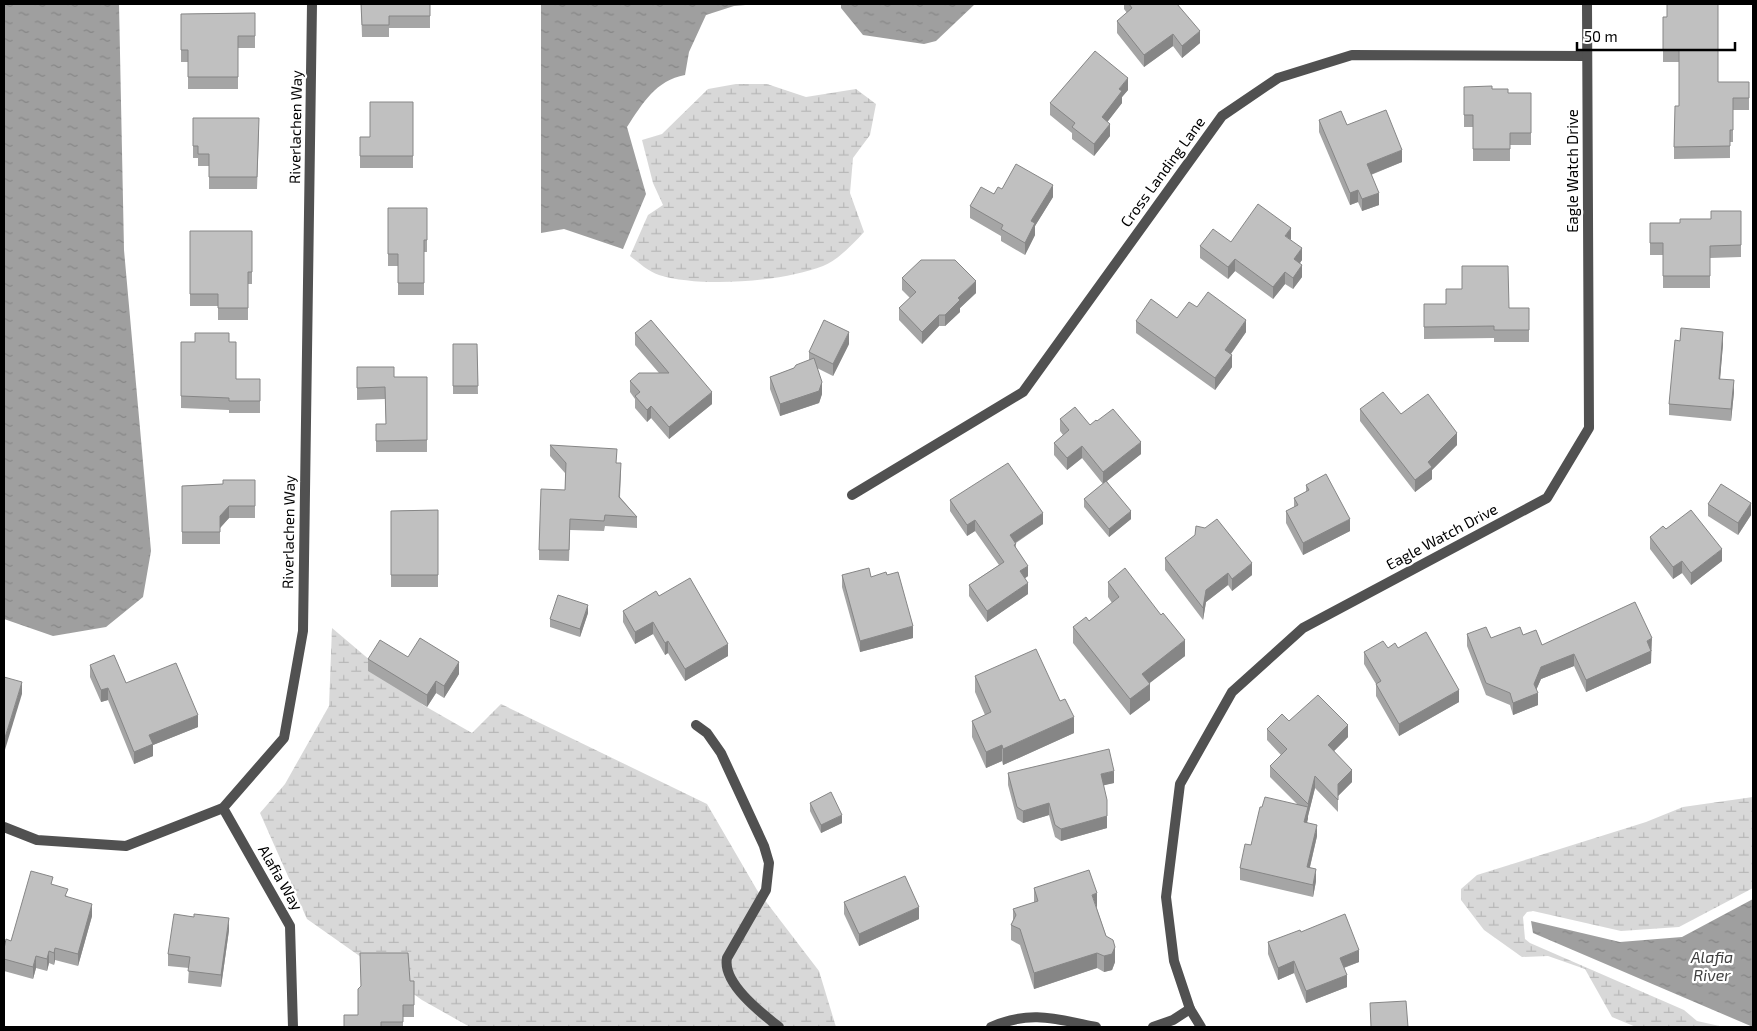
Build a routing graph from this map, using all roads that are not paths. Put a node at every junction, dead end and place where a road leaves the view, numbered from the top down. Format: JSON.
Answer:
{"nodes":[{"id":1,"x":312,"y":4,"type":"edge"},
{"id":2,"x":1587,"y":4,"type":"edge"},
{"id":3,"x":1587,"y":56,"type":"junction"},
{"id":4,"x":852,"y":495,"type":"dead end"},
{"id":5,"x":696,"y":726,"type":"dead end"},
{"id":6,"x":223,"y":808,"type":"junction"},
{"id":7,"x":4,"y":827,"type":"edge"},
{"id":8,"x":1190,"y":1009,"type":"junction"},
{"id":9,"x":1068,"y":1024,"type":"edge"},
{"id":10,"x":293,"y":1027,"type":"edge"},
{"id":11,"x":780,"y":1027,"type":"edge"},
{"id":12,"x":991,"y":1027,"type":"edge"},
{"id":13,"x":1096,"y":1027,"type":"edge"},
{"id":14,"x":1152,"y":1027,"type":"edge"},
{"id":15,"x":1201,"y":1027,"type":"edge"}],
"edges":[{"from":1,"to":6,"type":"street","name":"Riverlachen Way"},
{"from":2,"to":3,"type":"street","name":"Eagle Watch Drive"},
{"from":3,"to":4,"type":"street","name":"Cross Landing Lane"},
{"from":3,"to":8,"type":"street","name":"Eagle Watch Drive"},
{"from":5,"to":11,"type":"street"},
{"from":6,"to":7,"type":"street","name":"Riverlachen Way"},
{"from":6,"to":10,"type":"street","name":"Alafia Way"},
{"from":8,"to":14,"type":"street"},
{"from":8,"to":15,"type":"street","name":"Eagle Watch Drive"},
{"from":9,"to":12,"type":"street"},
{"from":9,"to":13,"type":"street"}]}
